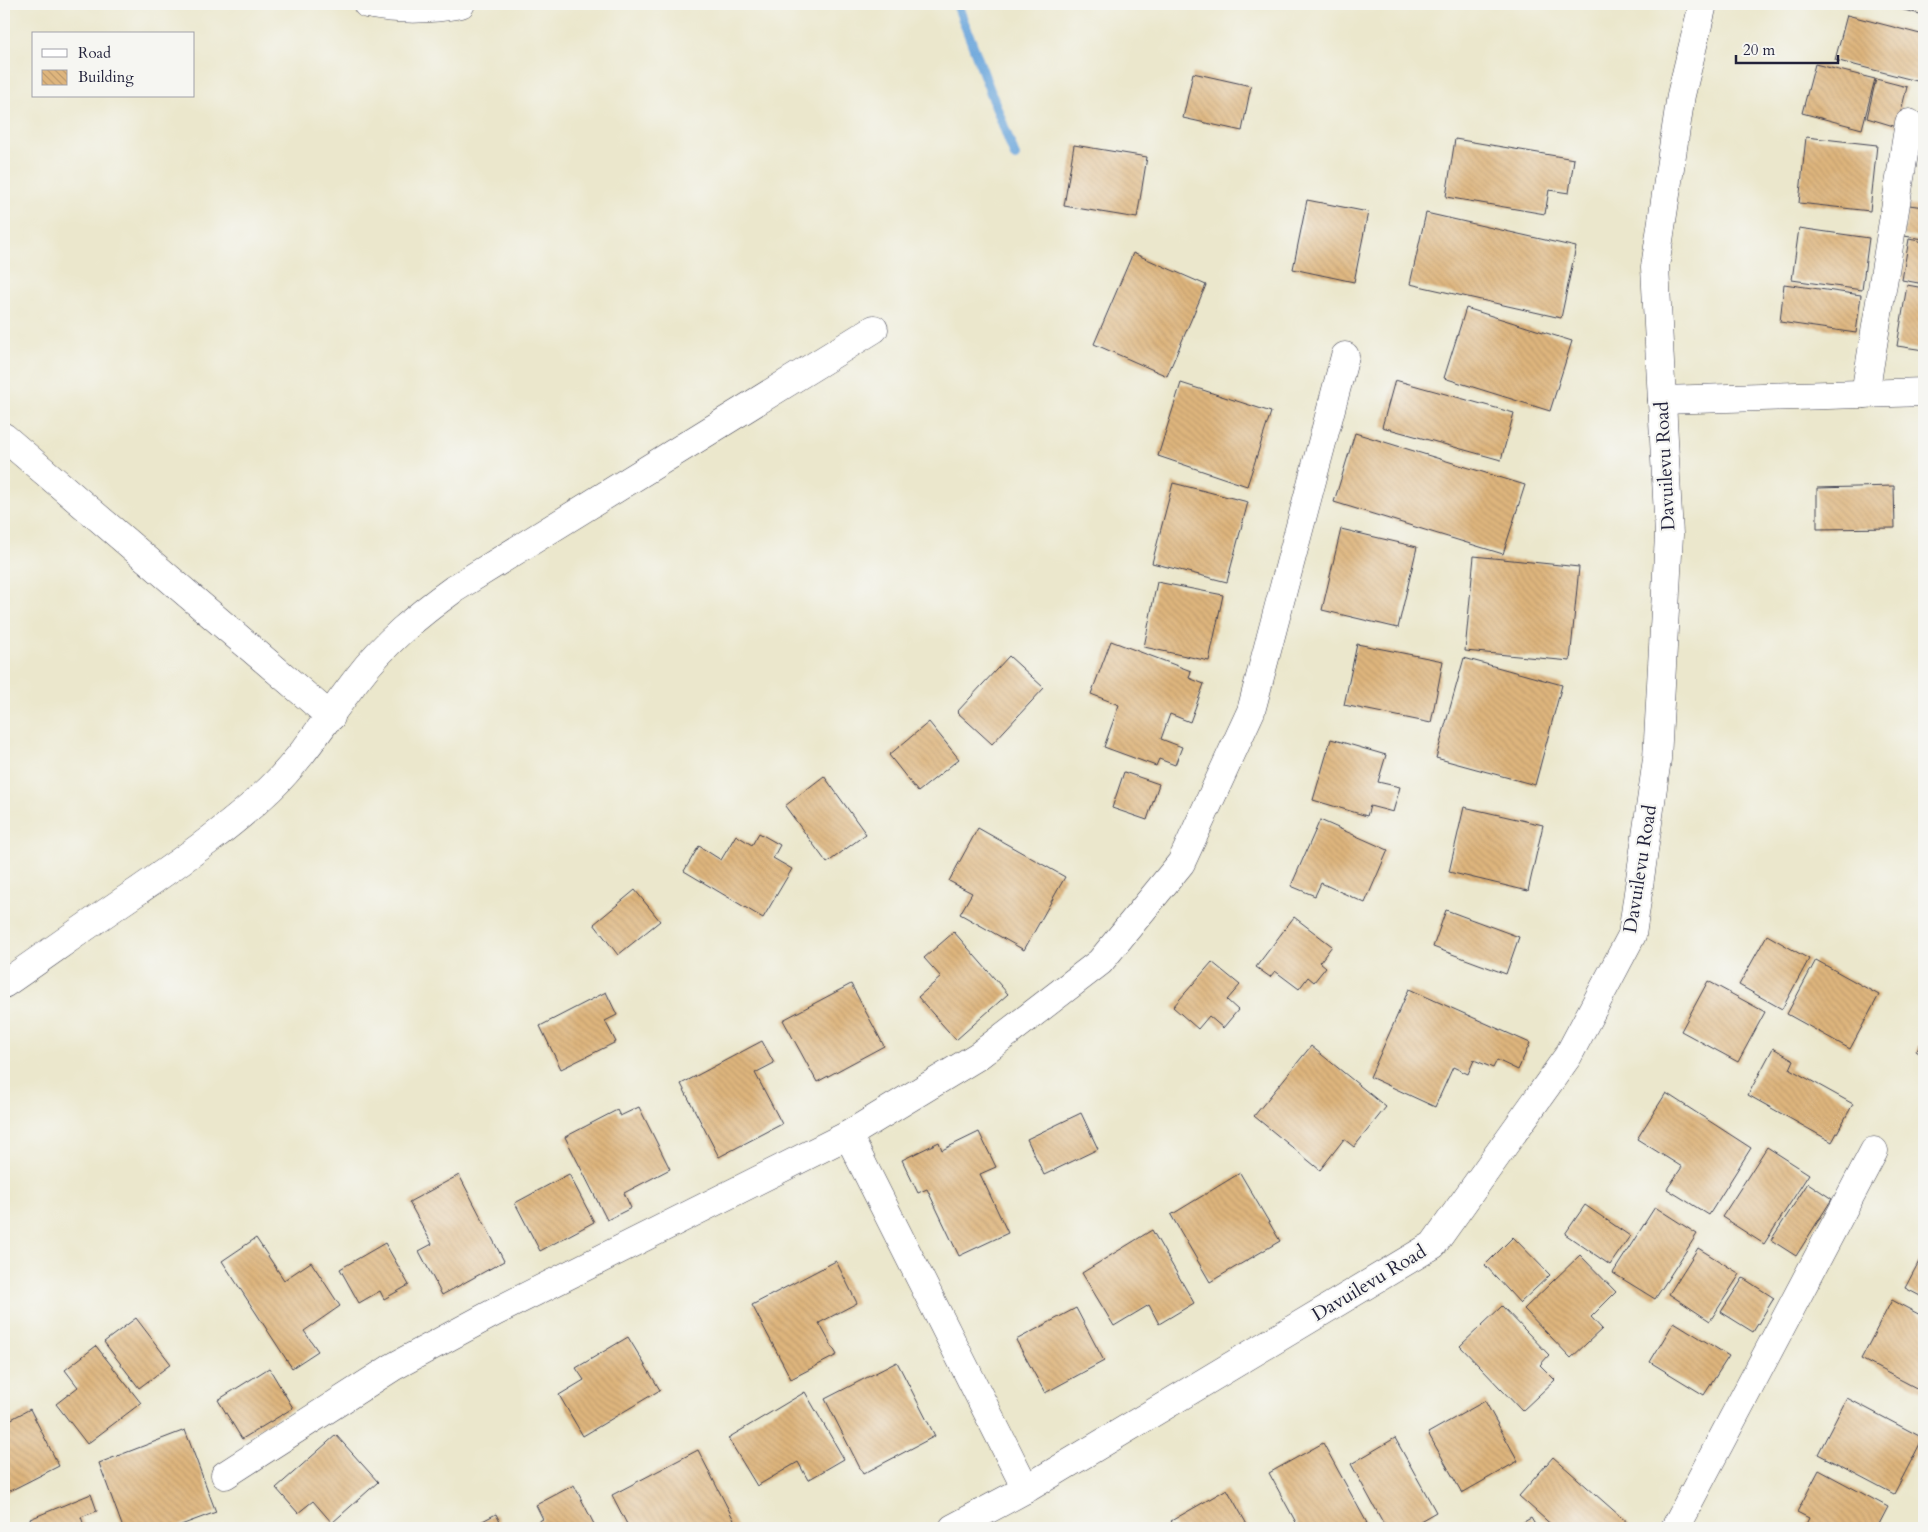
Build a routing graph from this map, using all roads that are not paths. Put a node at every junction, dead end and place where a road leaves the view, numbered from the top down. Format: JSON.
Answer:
{"nodes":[{"id":1,"x":367,"y":4,"type":"edge"},
{"id":2,"x":461,"y":4,"type":"edge"},
{"id":3,"x":1703,"y":4,"type":"edge"},
{"id":4,"x":1909,"y":123,"type":"dead end"},
{"id":5,"x":874,"y":329,"type":"dead end"},
{"id":6,"x":1345,"y":356,"type":"dead end"},
{"id":7,"x":1924,"y":392,"type":"edge"},
{"id":8,"x":1865,"y":394,"type":"junction"},
{"id":9,"x":1662,"y":400,"type":"junction"},
{"id":10,"x":4,"y":437,"type":"edge"},
{"id":11,"x":331,"y":717,"type":"junction"},
{"id":12,"x":4,"y":984,"type":"edge"},
{"id":13,"x":848,"y":1135,"type":"junction"},
{"id":14,"x":1874,"y":1150,"type":"dead end"},
{"id":15,"x":226,"y":1475,"type":"dead end"},
{"id":16,"x":1026,"y":1489,"type":"junction"},
{"id":17,"x":953,"y":1528,"type":"edge"},
{"id":18,"x":1675,"y":1528,"type":"edge"}],
"edges":[{"from":1,"to":2,"type":"street"},
{"from":3,"to":9,"type":"street","name":"Davuilevu Road"},
{"from":4,"to":8,"type":"street"},
{"from":5,"to":11,"type":"street"},
{"from":6,"to":13,"type":"street"},
{"from":7,"to":8,"type":"street"},
{"from":8,"to":9,"type":"street"},
{"from":9,"to":16,"type":"street","name":"Davuilevu Road"},
{"from":10,"to":11,"type":"street"},
{"from":11,"to":12,"type":"street"},
{"from":13,"to":15,"type":"street"},
{"from":13,"to":16,"type":"street"},
{"from":14,"to":18,"type":"street"},
{"from":16,"to":17,"type":"street","name":"Davuilevu Road"}]}
